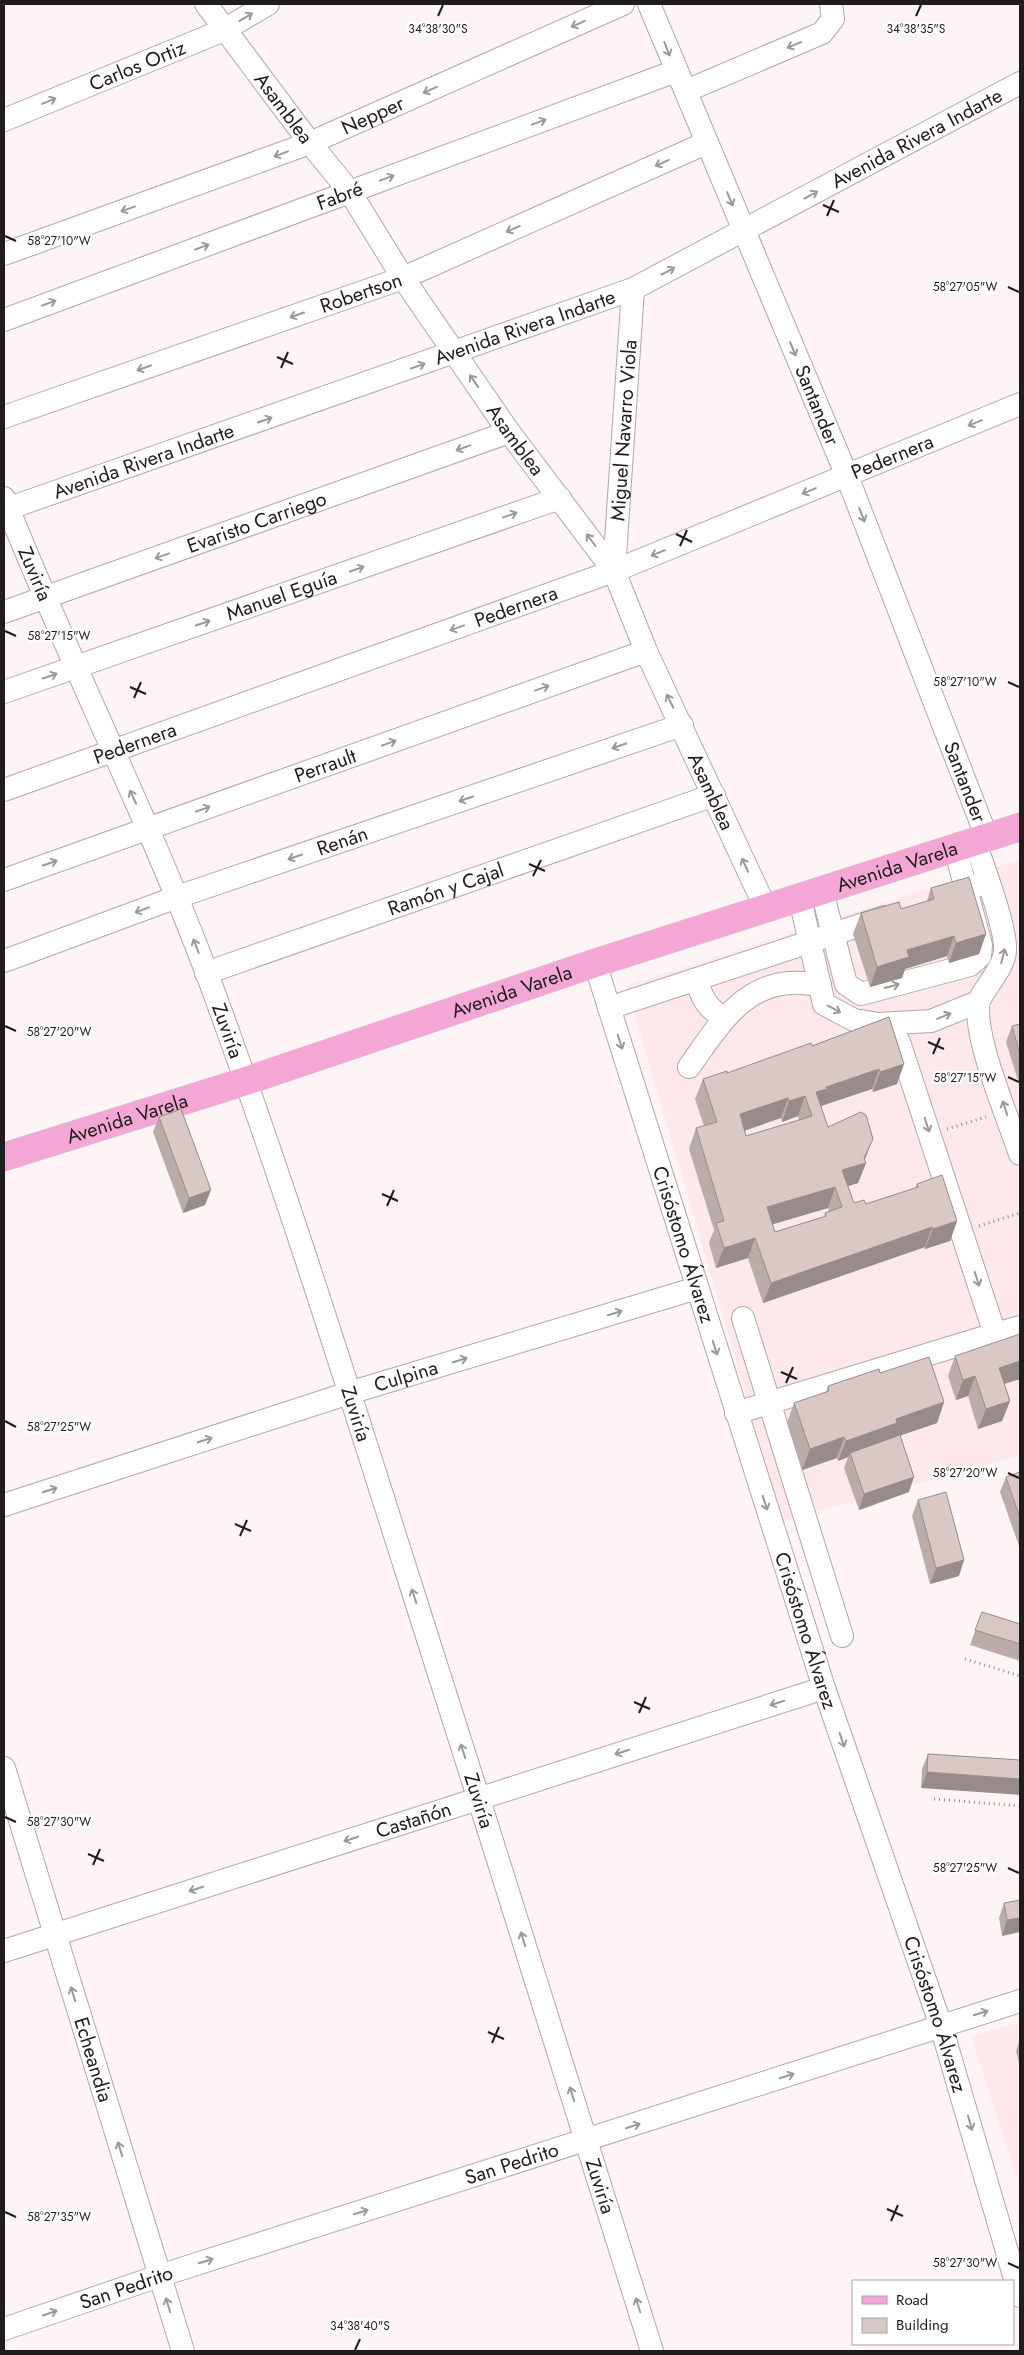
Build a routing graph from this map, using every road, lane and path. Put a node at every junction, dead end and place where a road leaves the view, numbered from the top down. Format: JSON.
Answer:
{"nodes":[{"id":1,"x":206,"y":4,"type":"edge"},
{"id":2,"x":268,"y":4,"type":"edge"},
{"id":3,"x":623,"y":4,"type":"edge"},
{"id":4,"x":649,"y":4,"type":"edge"},
{"id":5,"x":832,"y":11,"type":"edge"},
{"id":6,"x":224,"y":30,"type":"junction"},
{"id":7,"x":676,"y":71,"type":"junction"},
{"id":8,"x":1020,"y":83,"type":"edge"},
{"id":9,"x":686,"y":91,"type":"junction"},
{"id":10,"x":4,"y":120,"type":"edge"},
{"id":11,"x":310,"y":143,"type":"junction"},
{"id":12,"x":706,"y":143,"type":"junction"},
{"id":13,"x":350,"y":192,"type":"junction"},
{"id":14,"x":743,"y":231,"type":"junction"},
{"id":15,"x":4,"y":254,"type":"edge"},
{"id":16,"x":402,"y":278,"type":"junction"},
{"id":17,"x":633,"y":289,"type":"junction"},
{"id":18,"x":4,"y":320,"type":"edge"},
{"id":19,"x":455,"y":354,"type":"junction"},
{"id":20,"x":1020,"y":404,"type":"edge"},
{"id":21,"x":4,"y":417,"type":"edge"},
{"id":22,"x":509,"y":432,"type":"junction"},
{"id":23,"x":847,"y":476,"type":"junction"},
{"id":24,"x":560,"y":498,"type":"junction"},
{"id":25,"x":5,"y":506,"type":"edge"},
{"id":26,"x":614,"y":571,"type":"junction"},
{"id":27,"x":45,"y":598,"type":"junction"},
{"id":28,"x":4,"y":612,"type":"edge"},
{"id":29,"x":646,"y":651,"type":"junction"},
{"id":30,"x":75,"y":668,"type":"junction"},
{"id":31,"x":4,"y":692,"type":"edge"},
{"id":32,"x":682,"y":725,"type":"junction"},
{"id":33,"x":112,"y":752,"type":"junction"},
{"id":34,"x":4,"y":790,"type":"edge"},
{"id":35,"x":714,"y":795,"type":"junction"},
{"id":36,"x":1020,"y":827,"type":"edge"},
{"id":37,"x":148,"y":828,"type":"junction"},
{"id":38,"x":973,"y":843,"type":"junction"},
{"id":39,"x":4,"y":880,"type":"edge"},
{"id":40,"x":977,"y":886,"type":"junction"},
{"id":41,"x":811,"y":895,"type":"junction"},
{"id":42,"x":177,"y":897,"type":"junction"},
{"id":43,"x":766,"y":909,"type":"junction"},
{"id":44,"x":833,"y":935,"type":"junction"},
{"id":45,"x":810,"y":941,"type":"junction"},
{"id":46,"x":4,"y":961,"type":"edge"},
{"id":47,"x":595,"y":963,"type":"junction"},
{"id":48,"x":206,"y":973,"type":"junction"},
{"id":49,"x":697,"y":979,"type":"junction"},
{"id":50,"x":820,"y":985,"type":"junction"},
{"id":51,"x":978,"y":1002,"type":"junction"},
{"id":52,"x":609,"y":1008,"type":"junction"},
{"id":53,"x":724,"y":1018,"type":"junction"},
{"id":54,"x":879,"y":1024,"type":"junction"},
{"id":55,"x":689,"y":1067,"type":"dead end"},
{"id":56,"x":246,"y":1081,"type":"junction"},
{"id":57,"x":1006,"y":1111,"type":"junction"},
{"id":58,"x":930,"y":1134,"type":"junction"},
{"id":59,"x":1020,"y":1154,"type":"edge"},
{"id":60,"x":4,"y":1157,"type":"edge"},
{"id":61,"x":1020,"y":1213,"type":"edge"},
{"id":62,"x":961,"y":1231,"type":"junction"},
{"id":63,"x":697,"y":1288,"type":"junction"},
{"id":64,"x":743,"y":1318,"type":"dead end"},
{"id":65,"x":1020,"y":1327,"type":"edge"},
{"id":66,"x":995,"y":1334,"type":"junction"},
{"id":67,"x":350,"y":1393,"type":"junction"},
{"id":68,"x":769,"y":1403,"type":"junction"},
{"id":69,"x":736,"y":1413,"type":"junction"},
{"id":70,"x":4,"y":1505,"type":"edge"},
{"id":71,"x":842,"y":1636,"type":"dead end"},
{"id":72,"x":965,"y":1658,"type":"dead end"},
{"id":73,"x":1020,"y":1676,"type":"edge"},
{"id":74,"x":824,"y":1688,"type":"junction"},
{"id":75,"x":4,"y":1768,"type":"edge"},
{"id":76,"x":478,"y":1798,"type":"junction"},
{"id":77,"x":934,"y":1799,"type":"dead end"},
{"id":78,"x":1020,"y":1806,"type":"edge"},
{"id":79,"x":55,"y":1935,"type":"junction"},
{"id":80,"x":4,"y":1951,"type":"edge"},
{"id":81,"x":1020,"y":2001,"type":"edge"},
{"id":82,"x":941,"y":2026,"type":"junction"},
{"id":83,"x":586,"y":2141,"type":"junction"},
{"id":84,"x":159,"y":2276,"type":"junction"},
{"id":85,"x":1020,"y":2296,"type":"edge"},
{"id":86,"x":4,"y":2329,"type":"edge"},
{"id":87,"x":183,"y":2351,"type":"edge"},
{"id":88,"x":652,"y":2351,"type":"edge"}],
"edges":[{"from":1,"to":6,"type":"street","name":"Asamblea"},
{"from":6,"to":2,"type":"street","name":"Carlos Ortiz","one_way":true},
{"from":3,"to":11,"type":"street","name":"Nepper","one_way":true},
{"from":4,"to":7,"type":"street","name":"Santander","one_way":true},
{"from":5,"to":9,"type":"street","one_way":true},
{"from":10,"to":6,"type":"street","name":"Carlos Ortiz","one_way":true},
{"from":6,"to":11,"type":"street","name":"Asamblea"},
{"from":7,"to":9,"type":"street","name":"Santander"},
{"from":13,"to":7,"type":"street","name":"Fabré","one_way":true},
{"from":14,"to":8,"type":"street","name":"Avenida Rivera Indarte","one_way":true},
{"from":9,"to":12,"type":"street","name":"Santander"},
{"from":11,"to":13,"type":"street","name":"Asamblea"},
{"from":11,"to":15,"type":"street","name":"Nepper","one_way":true},
{"from":12,"to":14,"type":"street","name":"Santander","one_way":true},
{"from":12,"to":16,"type":"street","name":"Robertson","one_way":true},
{"from":13,"to":16,"type":"street","name":"Asamblea"},
{"from":18,"to":13,"type":"street","name":"Fabré","one_way":true},
{"from":17,"to":14,"type":"street","name":"Avenida Rivera Indarte","one_way":true},
{"from":14,"to":23,"type":"street","name":"Santander","one_way":true},
{"from":16,"to":19,"type":"street","name":"Asamblea"},
{"from":16,"to":21,"type":"street","name":"Robertson","one_way":true},
{"from":17,"to":19,"type":"street","name":"Avenida Rivera Indarte"},
{"from":17,"to":26,"type":"street","name":"Miguel Navarro Viola"},
{"from":22,"to":19,"type":"street","name":"Asamblea","one_way":true},
{"from":25,"to":19,"type":"street","name":"Avenida Rivera Indarte","one_way":true},
{"from":20,"to":23,"type":"street","name":"Pedernera","one_way":true},
{"from":22,"to":24,"type":"street","name":"Asamblea"},
{"from":22,"to":27,"type":"street","name":"Evaristo Carriego","one_way":true},
{"from":23,"to":26,"type":"street","name":"Pedernera","one_way":true},
{"from":23,"to":38,"type":"street","name":"Santander","one_way":true},
{"from":26,"to":24,"type":"street","name":"Asamblea","one_way":true},
{"from":30,"to":24,"type":"street","name":"Manuel Eguía","one_way":true},
{"from":25,"to":27,"type":"street","name":"Zuviría"},
{"from":26,"to":29,"type":"street","name":"Asamblea"},
{"from":26,"to":33,"type":"street","name":"Pedernera","one_way":true},
{"from":27,"to":28,"type":"street","name":"Evaristo Carriego"},
{"from":27,"to":30,"type":"street","name":"Zuviría"},
{"from":32,"to":29,"type":"street","name":"Asamblea","one_way":true},
{"from":37,"to":29,"type":"street","name":"Perrault","one_way":true},
{"from":31,"to":30,"type":"street","name":"Manuel Eguía","one_way":true},
{"from":30,"to":33,"type":"street","name":"Zuviría"},
{"from":32,"to":35,"type":"street","name":"Asamblea"},
{"from":32,"to":42,"type":"street","name":"Renán","one_way":true},
{"from":33,"to":34,"type":"street","name":"Pedernera"},
{"from":37,"to":33,"type":"street","name":"Zuviría","one_way":true},
{"from":43,"to":35,"type":"street","name":"Asamblea","one_way":true},
{"from":35,"to":48,"type":"street","name":"Ramón y Cajal"},
{"from":36,"to":38,"type":"main road","name":"Avenida Varela"},
{"from":39,"to":37,"type":"street","name":"Perrault","one_way":true},
{"from":37,"to":42,"type":"street","name":"Zuviría"},
{"from":38,"to":40,"type":"street","name":"Santander"},
{"from":38,"to":41,"type":"main road","name":"Avenida Varela"},
{"from":40,"to":44,"type":"street"},
{"from":44,"to":40,"type":"street","one_way":true},
{"from":51,"to":40,"type":"street","one_way":true},
{"from":41,"to":43,"type":"main road","name":"Avenida Varela"},
{"from":41,"to":44,"type":"street"},
{"from":41,"to":45,"type":"street"},
{"from":42,"to":46,"type":"street","name":"Renán","one_way":true},
{"from":48,"to":42,"type":"street","name":"Zuviría","one_way":true},
{"from":43,"to":47,"type":"main road","name":"Avenida Varela"},
{"from":44,"to":45,"type":"street"},
{"from":45,"to":49,"type":"street"},
{"from":45,"to":50,"type":"street"},
{"from":47,"to":52,"type":"street","name":"Crisóstomo Álvarez"},
{"from":47,"to":56,"type":"main road","name":"Avenida Varela"},
{"from":48,"to":56,"type":"street","name":"Zuviría"},
{"from":49,"to":52,"type":"street"},
{"from":49,"to":53,"type":"street"},
{"from":50,"to":53,"type":"street"},
{"from":50,"to":54,"type":"street","one_way":true},
{"from":54,"to":51,"type":"street","one_way":true},
{"from":57,"to":51,"type":"street","one_way":true},
{"from":52,"to":63,"type":"street","name":"Crisóstomo Álvarez","one_way":true},
{"from":53,"to":55,"type":"street"},
{"from":54,"to":58,"type":"street","one_way":true},
{"from":56,"to":60,"type":"main road","name":"Avenida Varela"},
{"from":56,"to":67,"type":"street","name":"Zuviría"},
{"from":57,"to":58,"type":"path"},
{"from":57,"to":59,"type":"street"},
{"from":58,"to":62,"type":"street"},
{"from":61,"to":62,"type":"path"},
{"from":62,"to":66,"type":"street","one_way":true},
{"from":67,"to":63,"type":"street","name":"Culpina","one_way":true},
{"from":63,"to":69,"type":"street","name":"Crisóstomo Álvarez","one_way":true},
{"from":64,"to":68,"type":"street"},
{"from":65,"to":66,"type":"street"},
{"from":66,"to":68,"type":"street"},
{"from":70,"to":67,"type":"street","name":"Culpina","one_way":true},
{"from":76,"to":67,"type":"street","name":"Zuviría","one_way":true},
{"from":68,"to":69,"type":"street"},
{"from":68,"to":71,"type":"street"},
{"from":69,"to":74,"type":"street","name":"Crisóstomo Álvarez","one_way":true},
{"from":72,"to":73,"type":"path"},
{"from":74,"to":76,"type":"street","name":"Castañón","one_way":true},
{"from":74,"to":82,"type":"street","name":"Crisóstomo Álvarez","one_way":true},
{"from":75,"to":79,"type":"street","name":"Echeandia"},
{"from":76,"to":79,"type":"street","name":"Castañón","one_way":true},
{"from":83,"to":76,"type":"street","name":"Zuviría","one_way":true},
{"from":77,"to":78,"type":"path"},
{"from":79,"to":80,"type":"street","name":"Castañón"},
{"from":84,"to":79,"type":"street","name":"Echeandia","one_way":true},
{"from":82,"to":81,"type":"street","name":"San Pedrito","one_way":true},
{"from":83,"to":82,"type":"street","name":"San Pedrito","one_way":true},
{"from":82,"to":85,"type":"street","name":"Crisóstomo Álvarez","one_way":true},
{"from":84,"to":83,"type":"street","name":"San Pedrito","one_way":true},
{"from":88,"to":83,"type":"street","name":"Zuviría","one_way":true},
{"from":86,"to":84,"type":"street","name":"San Pedrito","one_way":true},
{"from":87,"to":84,"type":"street","name":"Echeandia","one_way":true}]}
